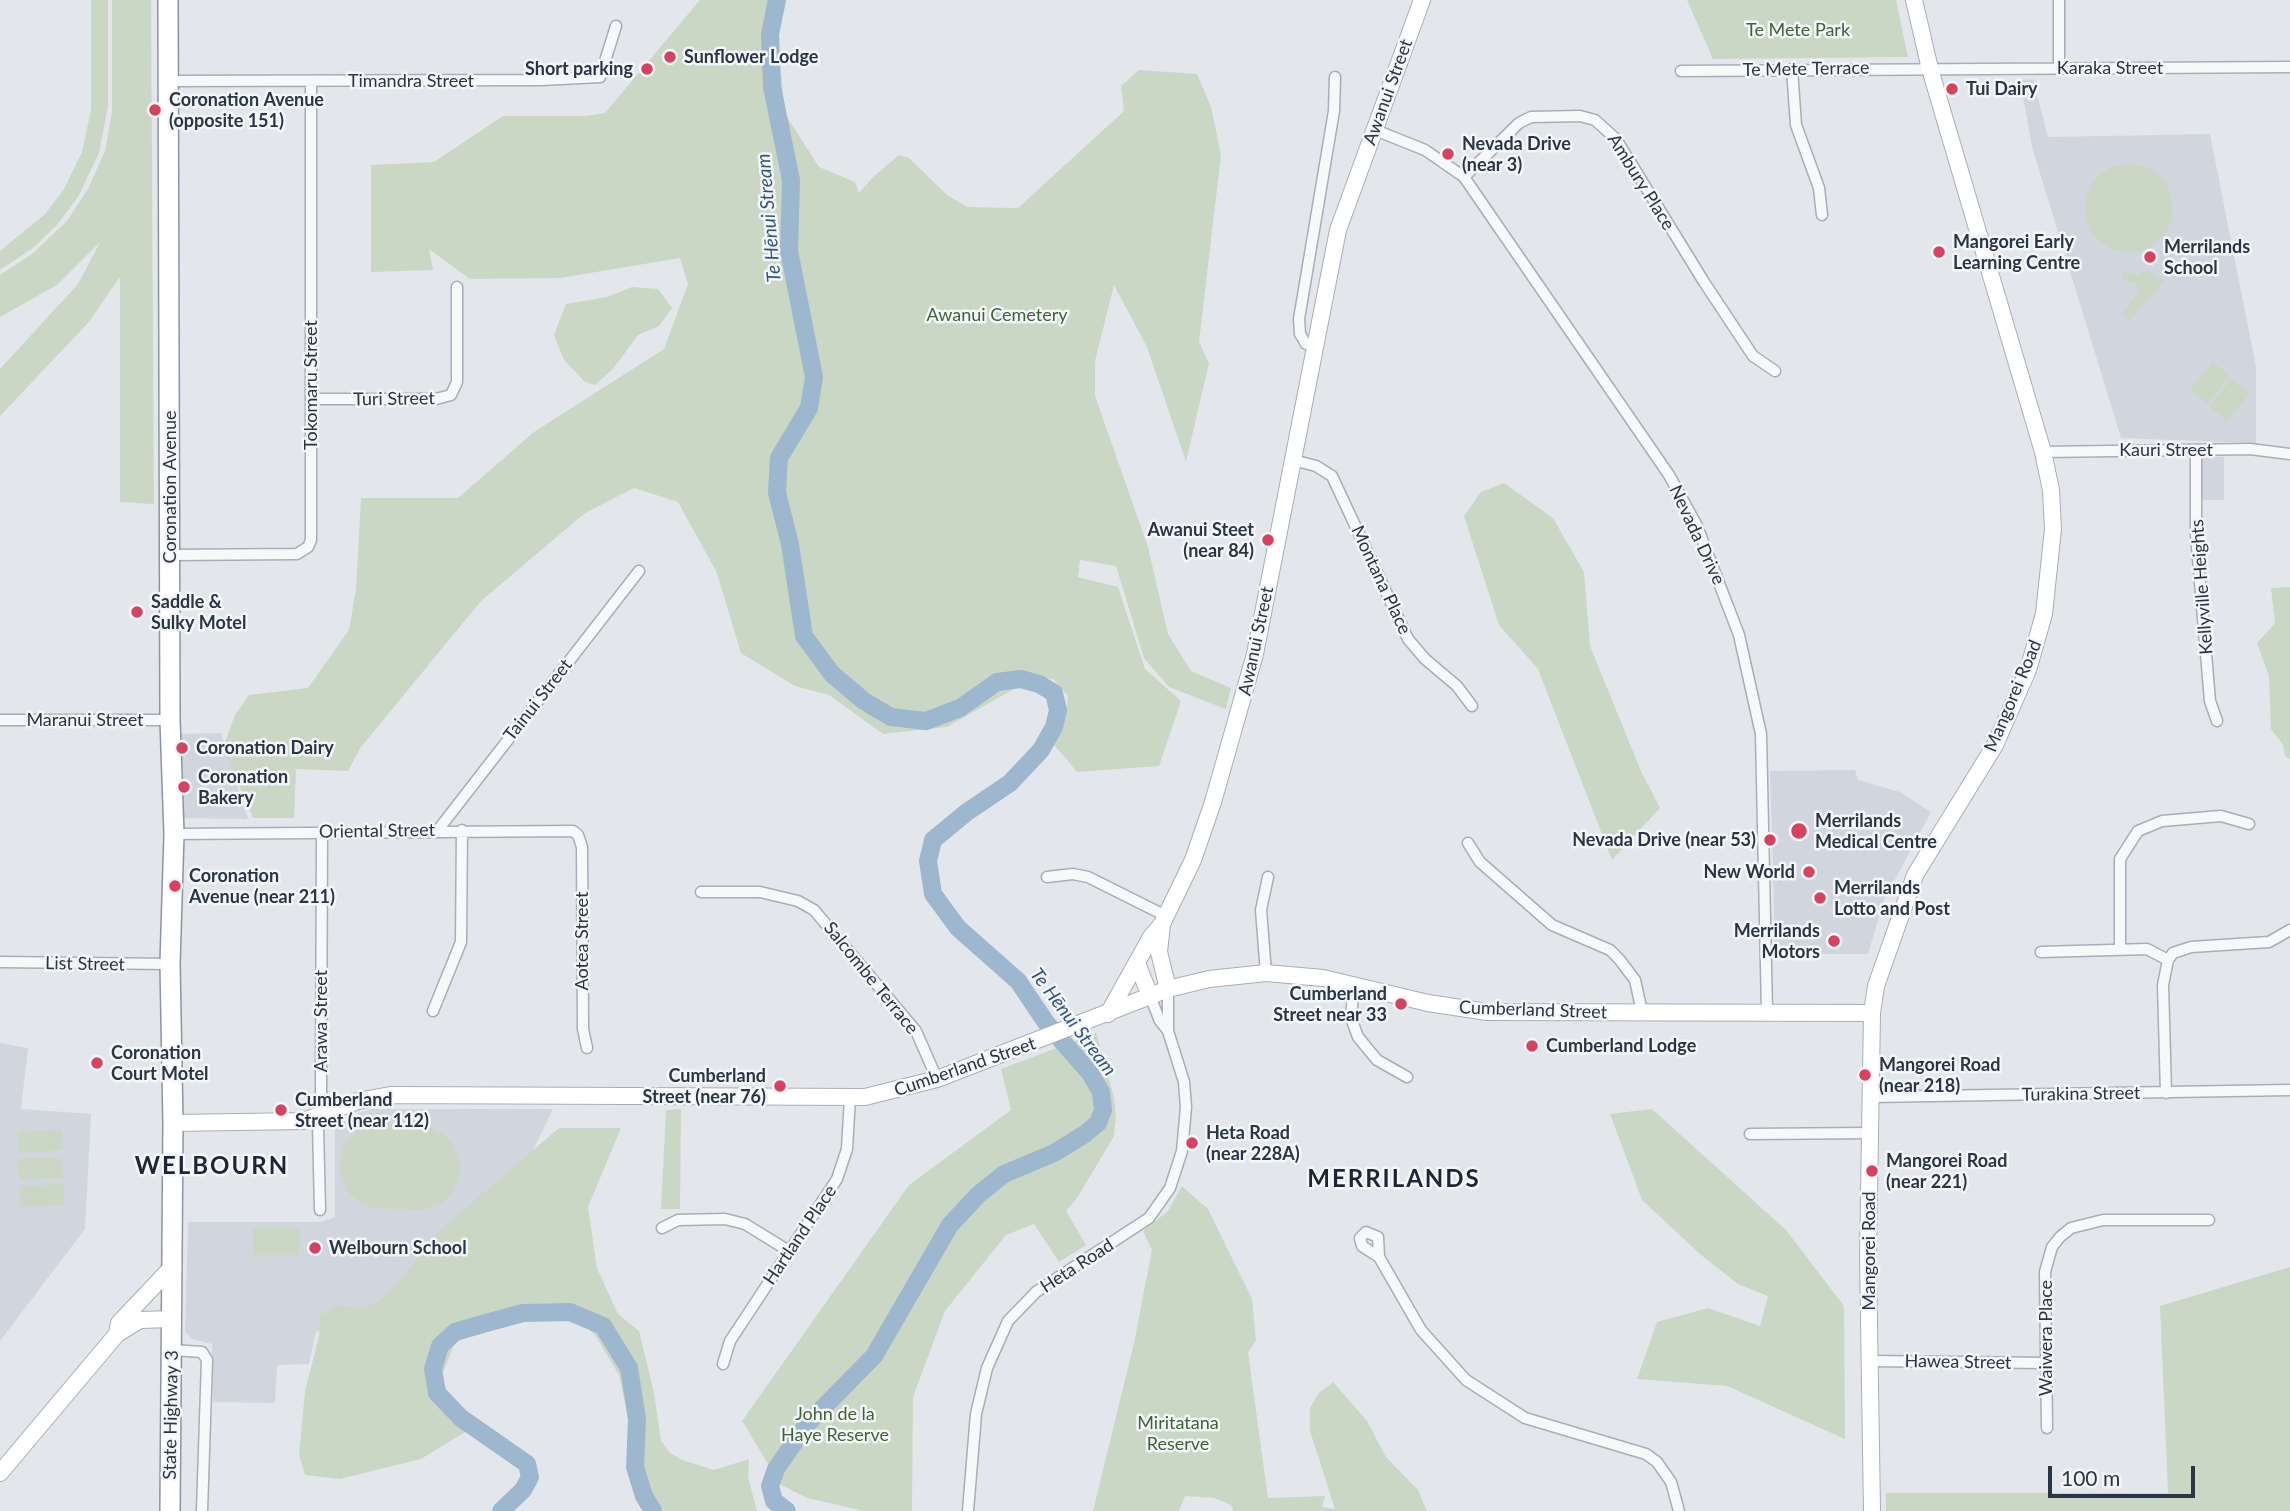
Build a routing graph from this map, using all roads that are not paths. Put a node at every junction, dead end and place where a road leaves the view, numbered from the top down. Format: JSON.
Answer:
{"nodes":[{"id":1,"x":168,"y":0,"type":"edge"},
{"id":2,"x":1422,"y":0,"type":"edge"},
{"id":3,"x":1914,"y":0,"type":"edge"},
{"id":4,"x":2059,"y":0,"type":"edge"},
{"id":5,"x":616,"y":26,"type":"dead end"},
{"id":6,"x":2290,"y":67,"type":"edge"},
{"id":7,"x":2059,"y":68,"type":"junction"},
{"id":8,"x":1792,"y":69,"type":"junction"},
{"id":9,"x":1930,"y":69,"type":"junction"},
{"id":10,"x":1681,"y":71,"type":"dead end"},
{"id":11,"x":1335,"y":77,"type":"dead end"},
{"id":12,"x":168,"y":81,"type":"junction"},
{"id":13,"x":311,"y":81,"type":"junction"},
{"id":14,"x":1375,"y":130,"type":"junction"},
{"id":15,"x":1464,"y":177,"type":"junction"},
{"id":16,"x":1822,"y":215,"type":"dead end"},
{"id":17,"x":457,"y":287,"type":"dead end"},
{"id":18,"x":1314,"y":346,"type":"junction"},
{"id":19,"x":1775,"y":371,"type":"dead end"},
{"id":20,"x":311,"y":399,"type":"junction"},
{"id":21,"x":2196,"y":450,"type":"junction"},
{"id":22,"x":2043,"y":452,"type":"junction"},
{"id":23,"x":2290,"y":454,"type":"edge"},
{"id":24,"x":1293,"y":460,"type":"junction"},
{"id":25,"x":170,"y":555,"type":"junction"},
{"id":26,"x":639,"y":571,"type":"dead end"},
{"id":27,"x":1472,"y":706,"type":"dead end"},
{"id":28,"x":0,"y":720,"type":"edge"},
{"id":29,"x":170,"y":720,"type":"junction"},
{"id":30,"x":2217,"y":721,"type":"dead end"},
{"id":31,"x":2249,"y":824,"type":"dead end"},
{"id":32,"x":438,"y":830,"type":"junction"},
{"id":33,"x":461,"y":830,"type":"junction"},
{"id":34,"x":322,"y":831,"type":"junction"},
{"id":35,"x":174,"y":834,"type":"junction"},
{"id":36,"x":578,"y":835,"type":"joint"},
{"id":37,"x":1468,"y":843,"type":"dead end"},
{"id":38,"x":1047,"y":877,"type":"dead end"},
{"id":39,"x":1268,"y":877,"type":"dead end"},
{"id":40,"x":701,"y":892,"type":"dead end"},
{"id":41,"x":1164,"y":920,"type":"junction"},
{"id":42,"x":2290,"y":930,"type":"edge"},
{"id":43,"x":2120,"y":948,"type":"junction"},
{"id":44,"x":2041,"y":952,"type":"dead end"},
{"id":45,"x":2168,"y":960,"type":"junction"},
{"id":46,"x":0,"y":962,"type":"edge"},
{"id":47,"x":1137,"y":963,"type":"junction"},
{"id":48,"x":170,"y":964,"type":"junction"},
{"id":49,"x":1266,"y":973,"type":"junction"},
{"id":50,"x":1354,"y":984,"type":"junction"},
{"id":51,"x":1168,"y":989,"type":"junction"},
{"id":52,"x":1150,"y":996,"type":"junction"},
{"id":53,"x":433,"y":1011,"type":"dead end"},
{"id":54,"x":1642,"y":1012,"type":"junction"},
{"id":55,"x":1767,"y":1012,"type":"junction"},
{"id":56,"x":1872,"y":1013,"type":"junction"},
{"id":57,"x":1108,"y":1014,"type":"junction"},
{"id":58,"x":1168,"y":1031,"type":"junction"},
{"id":59,"x":587,"y":1048,"type":"dead end"},
{"id":60,"x":1408,"y":1077,"type":"dead end"},
{"id":61,"x":937,"y":1079,"type":"junction"},
{"id":62,"x":2290,"y":1090,"type":"edge"},
{"id":63,"x":2166,"y":1093,"type":"junction"},
{"id":64,"x":850,"y":1097,"type":"junction"},
{"id":65,"x":1872,"y":1097,"type":"junction"},
{"id":66,"x":322,"y":1114,"type":"junction"},
{"id":67,"x":173,"y":1123,"type":"junction"},
{"id":68,"x":1871,"y":1133,"type":"junction"},
{"id":69,"x":1750,"y":1134,"type":"dead end"},
{"id":70,"x":320,"y":1210,"type":"dead end"},
{"id":71,"x":2209,"y":1220,"type":"dead end"},
{"id":72,"x":662,"y":1228,"type":"dead end"},
{"id":73,"x":789,"y":1251,"type":"junction"},
{"id":74,"x":1380,"y":1257,"type":"dead end"},
{"id":75,"x":172,"y":1268,"type":"junction"},
{"id":76,"x":138,"y":1302,"type":"junction"},
{"id":77,"x":173,"y":1311,"type":"junction"},
{"id":78,"x":117,"y":1334,"type":"junction"},
{"id":79,"x":172,"y":1350,"type":"junction"},
{"id":80,"x":1870,"y":1361,"type":"junction"},
{"id":81,"x":2046,"y":1363,"type":"junction"},
{"id":82,"x":723,"y":1364,"type":"dead end"},
{"id":83,"x":2046,"y":1428,"type":"dead end"},
{"id":84,"x":0,"y":1473,"type":"edge"},
{"id":85,"x":170,"y":1511,"type":"edge"},
{"id":86,"x":202,"y":1511,"type":"edge"},
{"id":87,"x":968,"y":1511,"type":"edge"},
{"id":88,"x":1679,"y":1511,"type":"edge"},
{"id":89,"x":1872,"y":1511,"type":"edge"}],
"edges":[{"from":1,"to":12,"type":"highway","name":"Coronation Avenue"},
{"from":2,"to":14,"type":"main road","name":"Awanui Street"},
{"from":3,"to":9,"type":"main road","name":"Mangorei Road"},
{"from":4,"to":7,"type":"street"},
{"from":5,"to":13,"type":"street","name":"Timandra Street"},
{"from":6,"to":7,"type":"street","name":"Karaka Street"},
{"from":7,"to":9,"type":"street","name":"Karaka Street"},
{"from":8,"to":9,"type":"street","name":"Te Mete Terrace"},
{"from":8,"to":10,"type":"street","name":"Te Mete Terrace"},
{"from":8,"to":16,"type":"street"},
{"from":9,"to":22,"type":"main road","name":"Mangorei Road"},
{"from":11,"to":18,"type":"street"},
{"from":12,"to":13,"type":"street","name":"Timandra Street"},
{"from":12,"to":25,"type":"highway","name":"Coronation Avenue"},
{"from":13,"to":20,"type":"street","name":"Tokomaru Street"},
{"from":14,"to":15,"type":"street","name":"Nevada Drive"},
{"from":14,"to":18,"type":"main road","name":"Awanui Street"},
{"from":15,"to":19,"type":"street","name":"Ambury Place"},
{"from":15,"to":55,"type":"street","name":"Nevada Drive"},
{"from":17,"to":20,"type":"street","name":"Turi Street"},
{"from":18,"to":24,"type":"main road","name":"Awanui Street"},
{"from":20,"to":25,"type":"street","name":"Tokomaru Street"},
{"from":21,"to":22,"type":"street","name":"Kauri Street"},
{"from":21,"to":23,"type":"street","name":"Kauri Street"},
{"from":21,"to":30,"type":"street","name":"Kellyville Heights"},
{"from":22,"to":56,"type":"main road","name":"Mangorei Road"},
{"from":24,"to":27,"type":"street","name":"Montana Place"},
{"from":24,"to":41,"type":"main road","name":"Awanui Street"},
{"from":25,"to":29,"type":"highway","name":"Coronation Avenue"},
{"from":26,"to":32,"type":"street","name":"Tainui Street"},
{"from":28,"to":29,"type":"street","name":"Maranui Street"},
{"from":29,"to":35,"type":"highway","name":"Coronation Avenue"},
{"from":31,"to":43,"type":"street"},
{"from":32,"to":33,"type":"street","name":"Oriental Street"},
{"from":32,"to":34,"type":"street","name":"Oriental Street"},
{"from":33,"to":36,"type":"street","name":"Oriental Street"},
{"from":33,"to":53,"type":"street"},
{"from":34,"to":35,"type":"street","name":"Oriental Street"},
{"from":34,"to":66,"type":"street","name":"Arawa Street"},
{"from":35,"to":48,"type":"highway","name":"Coronation Avenue"},
{"from":36,"to":59,"type":"street","name":"Aotea Street"},
{"from":37,"to":54,"type":"street"},
{"from":38,"to":41,"type":"street"},
{"from":39,"to":49,"type":"street"},
{"from":40,"to":61,"type":"street","name":"Salcombe Terrace"},
{"from":41,"to":47,"type":"main road","name":"Awanui Street"},
{"from":41,"to":51,"type":"main road","name":"Awanui Street"},
{"from":42,"to":45,"type":"street"},
{"from":43,"to":44,"type":"street"},
{"from":43,"to":45,"type":"street"},
{"from":45,"to":63,"type":"street"},
{"from":46,"to":48,"type":"street","name":"List Street"},
{"from":47,"to":52,"type":"main road"},
{"from":47,"to":57,"type":"main road","name":"Awanui Street"},
{"from":48,"to":67,"type":"highway","name":"Coronation Avenue"},
{"from":49,"to":50,"type":"main road","name":"Cumberland Street"},
{"from":49,"to":51,"type":"main road","name":"Cumberland Street"},
{"from":50,"to":54,"type":"main road","name":"Cumberland Street"},
{"from":50,"to":60,"type":"street"},
{"from":51,"to":52,"type":"main road","name":"Cumberland Street"},
{"from":51,"to":58,"type":"street","name":"Heta Road"},
{"from":52,"to":57,"type":"main road","name":"Cumberland Street"},
{"from":52,"to":58,"type":"street","name":"Heta Road"},
{"from":54,"to":55,"type":"main road","name":"Cumberland Street"},
{"from":55,"to":56,"type":"main road","name":"Cumberland Street"},
{"from":56,"to":65,"type":"main road","name":"Mangorei Road"},
{"from":57,"to":61,"type":"main road","name":"Cumberland Street"},
{"from":58,"to":87,"type":"street","name":"Heta Road"},
{"from":61,"to":64,"type":"main road","name":"Cumberland Street"},
{"from":62,"to":63,"type":"street","name":"Turakina Street"},
{"from":63,"to":65,"type":"street","name":"Turakina Street"},
{"from":64,"to":66,"type":"main road","name":"Cumberland Street"},
{"from":64,"to":73,"type":"street","name":"Hartland Place"},
{"from":65,"to":68,"type":"main road","name":"Mangorei Road"},
{"from":66,"to":67,"type":"main road","name":"Cumberland Street"},
{"from":66,"to":70,"type":"street","name":"Arawa Street"},
{"from":67,"to":75,"type":"highway","name":"Coronation Avenue"},
{"from":68,"to":69,"type":"street"},
{"from":68,"to":80,"type":"main road","name":"Mangorei Road"},
{"from":71,"to":81,"type":"street","name":"Waiwera Place"},
{"from":72,"to":73,"type":"street"},
{"from":73,"to":82,"type":"street","name":"Hartland Place"},
{"from":74,"to":88,"type":"street"},
{"from":75,"to":76,"type":"main road"},
{"from":75,"to":77,"type":"highway","name":"Coronation Avenue"},
{"from":76,"to":77,"type":"main road"},
{"from":76,"to":78,"type":"main road"},
{"from":77,"to":78,"type":"main road"},
{"from":77,"to":79,"type":"highway","name":"State Highway 3"},
{"from":78,"to":84,"type":"main road"},
{"from":79,"to":85,"type":"highway","name":"State Highway 3"},
{"from":79,"to":86,"type":"street"},
{"from":80,"to":81,"type":"street","name":"Hawea Street"},
{"from":80,"to":89,"type":"main road","name":"Mangorei Road"},
{"from":81,"to":83,"type":"street","name":"Waiwera Place"}]}
